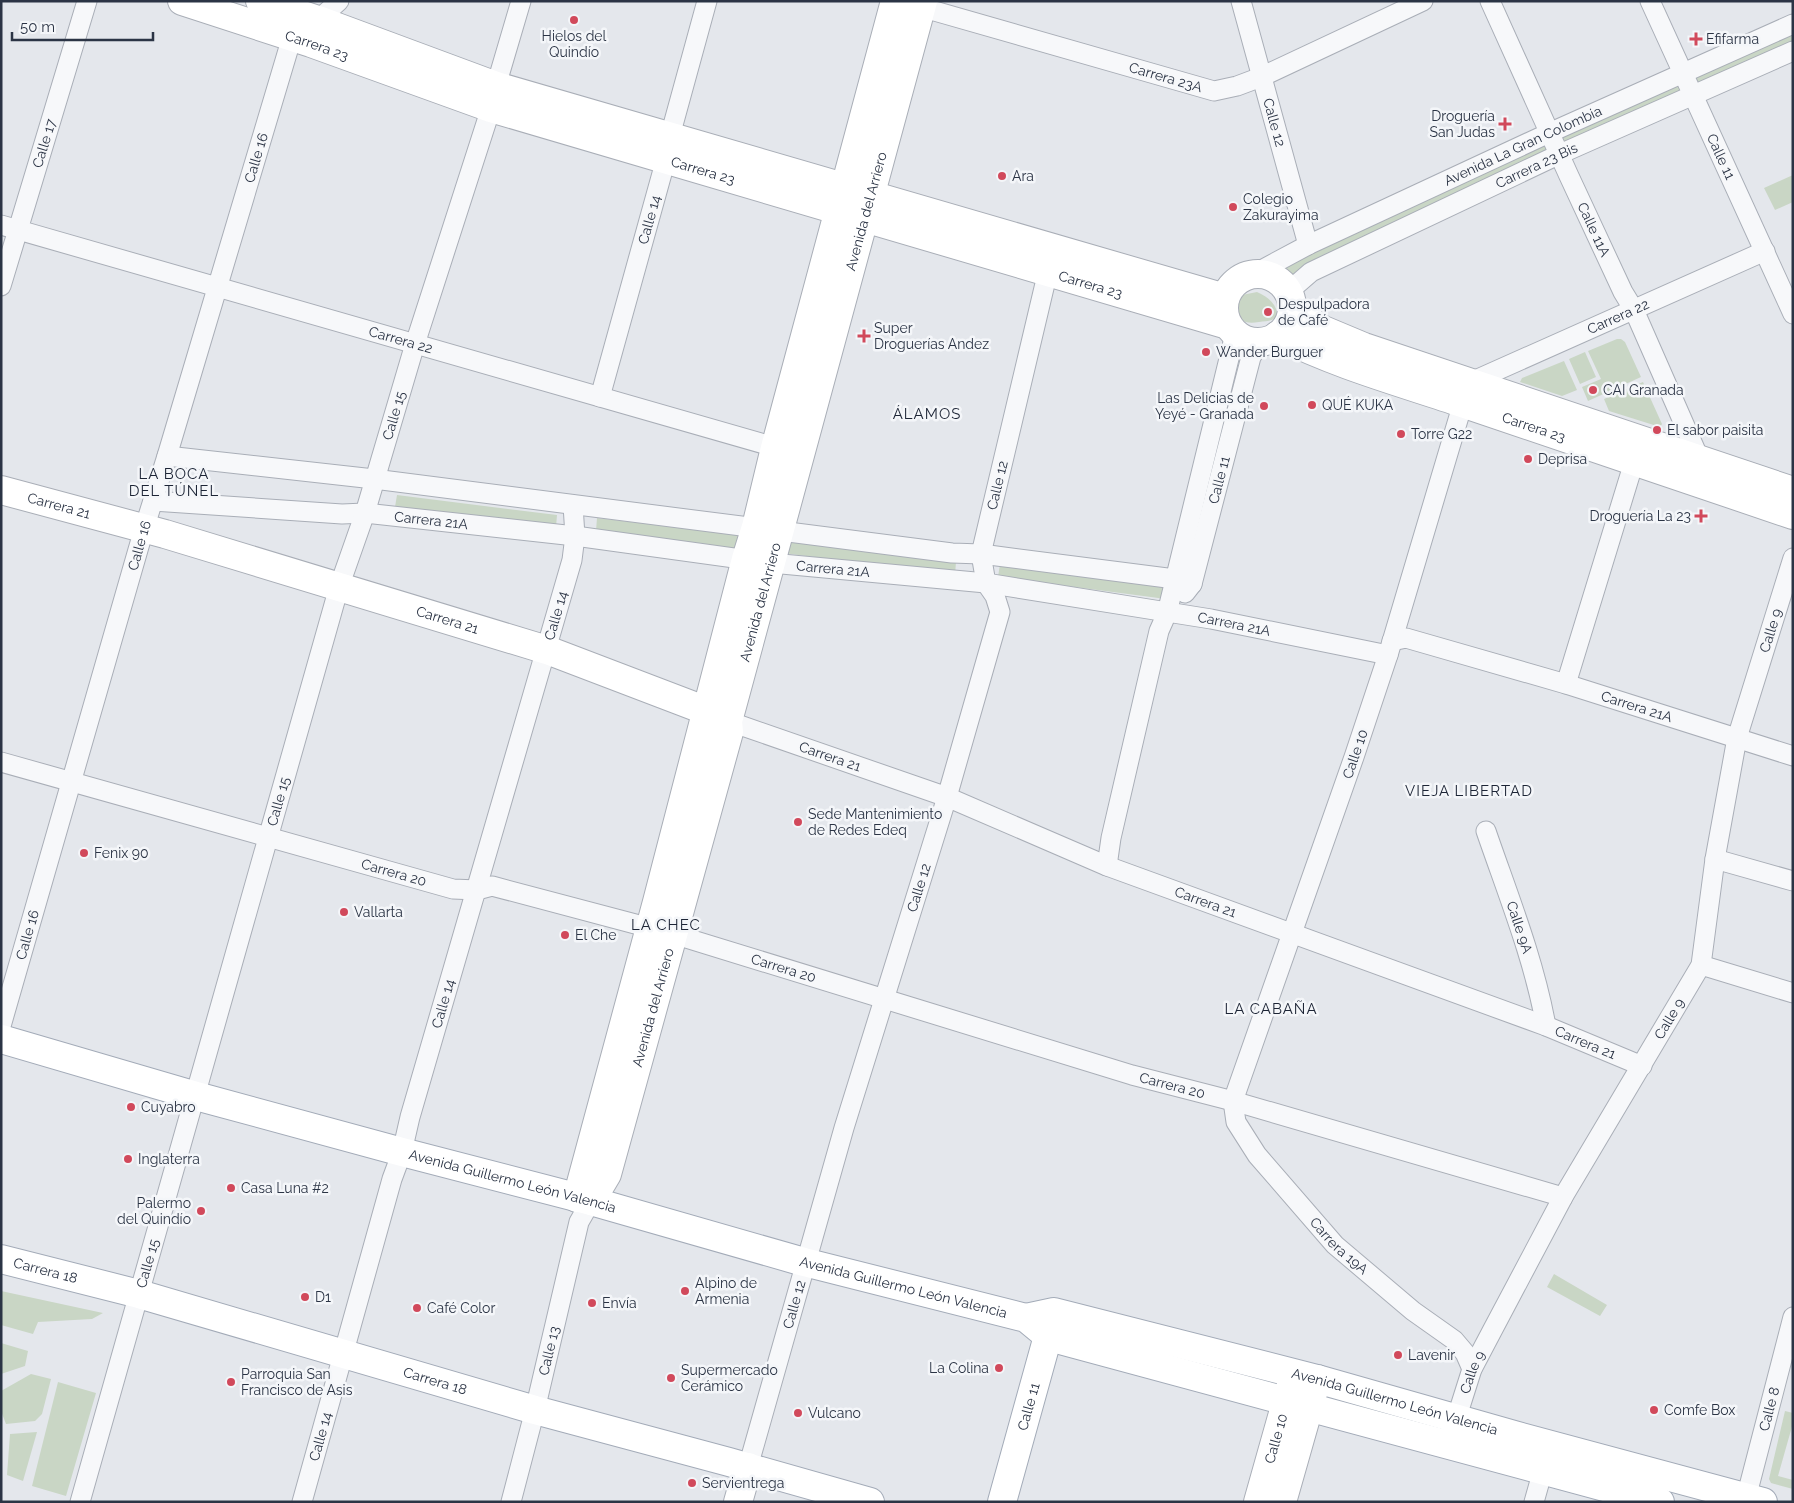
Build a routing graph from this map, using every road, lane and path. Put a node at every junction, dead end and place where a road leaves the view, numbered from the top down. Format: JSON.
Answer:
{"nodes":[{"id":1,"x":88,"y":1,"type":"edge"},
{"id":2,"x":182,"y":1,"type":"edge"},
{"id":3,"x":260,"y":1,"type":"edge"},
{"id":4,"x":339,"y":1,"type":"edge"},
{"id":5,"x":521,"y":1,"type":"edge"},
{"id":6,"x":707,"y":1,"type":"edge"},
{"id":7,"x":895,"y":1,"type":"edge"},
{"id":8,"x":1241,"y":1,"type":"edge"},
{"id":9,"x":1424,"y":1,"type":"edge"},
{"id":10,"x":1490,"y":1,"type":"edge"},
{"id":11,"x":1650,"y":1,"type":"edge"},
{"id":12,"x":914,"y":3,"type":"edge"},
{"id":13,"x":301,"y":14,"type":"edge"},
{"id":14,"x":1793,"y":24,"type":"edge"},
{"id":15,"x":1793,"y":51,"type":"edge"},
{"id":16,"x":1683,"y":74,"type":"junction"},
{"id":17,"x":1261,"y":77,"type":"junction"},
{"id":18,"x":1694,"y":96,"type":"junction"},
{"id":19,"x":494,"y":97,"type":"junction"},
{"id":20,"x":1549,"y":133,"type":"junction"},
{"id":21,"x":668,"y":147,"type":"junction"},
{"id":22,"x":1560,"y":154,"type":"junction"},
{"id":23,"x":855,"y":202,"type":"junction"},
{"id":24,"x":10,"y":227,"type":"edge"},
{"id":25,"x":1308,"y":245,"type":"junction"},
{"id":26,"x":1765,"y":251,"type":"junction"},
{"id":27,"x":1048,"y":271,"type":"junction"},
{"id":28,"x":1254,"y":274,"type":"junction"},
{"id":29,"x":1,"y":286,"type":"edge"},
{"id":30,"x":217,"y":287,"type":"junction"},
{"id":31,"x":1225,"y":298,"type":"junction"},
{"id":32,"x":1290,"y":300,"type":"junction"},
{"id":33,"x":1634,"y":310,"type":"junction"},
{"id":34,"x":1793,"y":314,"type":"edge"},
{"id":35,"x":1251,"y":334,"type":"junction"},
{"id":36,"x":415,"y":344,"type":"junction"},
{"id":37,"x":1467,"y":393,"type":"junction"},
{"id":38,"x":600,"y":397,"type":"junction"},
{"id":39,"x":788,"y":451,"type":"junction"},
{"id":40,"x":168,"y":456,"type":"junction"},
{"id":41,"x":1698,"y":458,"type":"junction"},
{"id":42,"x":1634,"y":462,"type":"junction"},
{"id":43,"x":374,"y":480,"type":"junction"},
{"id":44,"x":1,"y":490,"type":"edge"},
{"id":45,"x":1793,"y":491,"type":"edge"},
{"id":46,"x":153,"y":501,"type":"junction"},
{"id":47,"x":573,"y":506,"type":"junction"},
{"id":48,"x":365,"y":513,"type":"junction"},
{"id":49,"x":1793,"y":514,"type":"edge"},
{"id":50,"x":768,"y":528,"type":"junction"},
{"id":51,"x":144,"y":529,"type":"junction"},
{"id":52,"x":575,"y":536,"type":"junction"},
{"id":53,"x":981,"y":554,"type":"junction"},
{"id":54,"x":1793,"y":558,"type":"edge"},
{"id":55,"x":758,"y":561,"type":"junction"},
{"id":56,"x":1183,"y":582,"type":"junction"},
{"id":57,"x":986,"y":583,"type":"junction"},
{"id":58,"x":339,"y":587,"type":"junction"},
{"id":59,"x":1168,"y":612,"type":"junction"},
{"id":60,"x":1390,"y":648,"type":"junction"},
{"id":61,"x":547,"y":650,"type":"junction"},
{"id":62,"x":1566,"y":684,"type":"junction"},
{"id":63,"x":717,"y":716,"type":"junction"},
{"id":64,"x":1737,"y":738,"type":"junction"},
{"id":65,"x":1793,"y":756,"type":"edge"},
{"id":66,"x":1,"y":762,"type":"edge"},
{"id":67,"x":72,"y":783,"type":"junction"},
{"id":68,"x":947,"y":797,"type":"junction"},
{"id":69,"x":1486,"y":831,"type":"dead end"},
{"id":70,"x":270,"y":836,"type":"junction"},
{"id":71,"x":1715,"y":859,"type":"junction"},
{"id":72,"x":1107,"y":866,"type":"junction"},
{"id":73,"x":1793,"y":880,"type":"edge"},
{"id":74,"x":477,"y":890,"type":"junction"},
{"id":75,"x":661,"y":931,"type":"junction"},
{"id":76,"x":1292,"y":935,"type":"junction"},
{"id":77,"x":1701,"y":965,"type":"junction"},
{"id":78,"x":1793,"y":993,"type":"edge"},
{"id":79,"x":884,"y":1000,"type":"junction"},
{"id":80,"x":1,"y":1026,"type":"edge"},
{"id":81,"x":1546,"y":1026,"type":"junction"},
{"id":82,"x":1,"y":1039,"type":"edge"},
{"id":83,"x":1642,"y":1066,"type":"junction"},
{"id":84,"x":196,"y":1096,"type":"junction"},
{"id":85,"x":1233,"y":1100,"type":"junction"},
{"id":86,"x":402,"y":1152,"type":"junction"},
{"id":87,"x":1564,"y":1197,"type":"junction"},
{"id":88,"x":584,"y":1199,"type":"junction"},
{"id":89,"x":1,"y":1259,"type":"edge"},
{"id":90,"x":804,"y":1262,"type":"junction"},
{"id":91,"x":139,"y":1294,"type":"junction"},
{"id":92,"x":1793,"y":1317,"type":"edge"},
{"id":93,"x":1051,"y":1324,"type":"junction"},
{"id":94,"x":343,"y":1354,"type":"junction"},
{"id":95,"x":1472,"y":1369,"type":"junction"},
{"id":96,"x":1306,"y":1377,"type":"junction"},
{"id":97,"x":1298,"y":1405,"type":"junction"},
{"id":98,"x":535,"y":1410,"type":"junction"},
{"id":99,"x":1456,"y":1418,"type":"junction"},
{"id":100,"x":1448,"y":1444,"type":"junction"},
{"id":101,"x":748,"y":1467,"type":"junction"},
{"id":102,"x":1543,"y":1470,"type":"junction"},
{"id":103,"x":1751,"y":1500,"type":"edge"},
{"id":104,"x":80,"y":1502,"type":"edge"},
{"id":105,"x":302,"y":1502,"type":"edge"},
{"id":106,"x":511,"y":1502,"type":"edge"},
{"id":107,"x":738,"y":1502,"type":"edge"},
{"id":108,"x":870,"y":1502,"type":"edge"},
{"id":109,"x":1002,"y":1502,"type":"edge"},
{"id":110,"x":1258,"y":1502,"type":"edge"},
{"id":111,"x":1282,"y":1502,"type":"edge"},
{"id":112,"x":1534,"y":1502,"type":"edge"},
{"id":113,"x":1660,"y":1502,"type":"edge"}],
"edges":[{"from":1,"to":24,"type":"street","name":"Calle 17"},
{"from":2,"to":13,"type":"main road","name":"Carrera 23"},
{"from":3,"to":13,"type":"main road","name":"Carrera 23"},
{"from":4,"to":13,"type":"street"},
{"from":5,"to":19,"type":"street","name":"Calle 15"},
{"from":6,"to":21,"type":"street","name":"Calle 14"},
{"from":7,"to":23,"type":"main road","name":"Avenida del Arriero"},
{"from":8,"to":17,"type":"street","name":"Calle 12"},
{"from":9,"to":17,"type":"street","name":"Carrera 23A"},
{"from":10,"to":20,"type":"street","name":"Calle 11A"},
{"from":11,"to":16,"type":"street","name":"Calle 11"},
{"from":12,"to":17,"type":"street","name":"Carrera 23A"},
{"from":12,"to":23,"type":"main road","name":"Avenida del Arriero"},
{"from":13,"to":19,"type":"main road","name":"Carrera 23"},
{"from":13,"to":30,"type":"street","name":"Calle 16"},
{"from":14,"to":16,"type":"street","name":"Avenida La Gran Colombia"},
{"from":15,"to":18,"type":"street","name":"Carrera 23 Bis"},
{"from":16,"to":18,"type":"street","name":"Calle 11"},
{"from":16,"to":20,"type":"street","name":"Avenida La Gran Colombia"},
{"from":17,"to":25,"type":"street","name":"Calle 12"},
{"from":18,"to":22,"type":"street","name":"Carrera 23 Bis"},
{"from":18,"to":26,"type":"street","name":"Calle 11"},
{"from":19,"to":21,"type":"main road","name":"Carrera 23"},
{"from":19,"to":36,"type":"street","name":"Calle 15"},
{"from":20,"to":22,"type":"street","name":"Calle 11A"},
{"from":20,"to":25,"type":"street","name":"Avenida La Gran Colombia"},
{"from":21,"to":23,"type":"main road","name":"Carrera 23"},
{"from":21,"to":38,"type":"street","name":"Calle 14"},
{"from":22,"to":32,"type":"street","name":"Carrera 23 Bis"},
{"from":22,"to":33,"type":"street","name":"Calle 11A"},
{"from":23,"to":27,"type":"main road","name":"Carrera 23"},
{"from":23,"to":31,"type":"main road","name":"Carrera 23"},
{"from":23,"to":39,"type":"main road","name":"Avenida del Arriero"},
{"from":24,"to":29,"type":"street","name":"Calle 17"},
{"from":24,"to":30,"type":"street","name":"Carrera 22"},
{"from":25,"to":28,"type":"street","name":"Avenida La Gran Colombia"},
{"from":26,"to":33,"type":"street","name":"Carrera 22"},
{"from":26,"to":34,"type":"street","name":"Calle 11"},
{"from":27,"to":35,"type":"main road","name":"Carrera 23"},
{"from":27,"to":53,"type":"street","name":"Calle 12"},
{"from":28,"to":31,"type":"main road"},
{"from":28,"to":32,"type":"main road"},
{"from":30,"to":36,"type":"street","name":"Carrera 22"},
{"from":30,"to":40,"type":"street","name":"Calle 16"},
{"from":31,"to":35,"type":"main road"},
{"from":32,"to":35,"type":"main road"},
{"from":32,"to":37,"type":"main road","name":"Carrera 23"},
{"from":33,"to":37,"type":"street","name":"Carrera 22"},
{"from":33,"to":41,"type":"street","name":"Calle 11A"},
{"from":35,"to":37,"type":"main road","name":"Carrera 23"},
{"from":35,"to":56,"type":"street","name":"Calle 11"},
{"from":35,"to":56,"type":"street","name":"Calle 11"},
{"from":36,"to":38,"type":"street","name":"Carrera 22"},
{"from":36,"to":43,"type":"street","name":"Calle 15"},
{"from":37,"to":41,"type":"main road","name":"Carrera 23"},
{"from":37,"to":42,"type":"main road","name":"Carrera 23"},
{"from":37,"to":60,"type":"street","name":"Calle 10"},
{"from":38,"to":39,"type":"street","name":"Carrera 22"},
{"from":39,"to":50,"type":"main road","name":"Avenida del Arriero"},
{"from":40,"to":43,"type":"street"},
{"from":40,"to":46,"type":"street","name":"Calle 16"},
{"from":41,"to":45,"type":"main road","name":"Carrera 23"},
{"from":42,"to":49,"type":"main road","name":"Carrera 23"},
{"from":42,"to":62,"type":"street"},
{"from":43,"to":47,"type":"street"},
{"from":43,"to":48,"type":"street","name":"Calle 15"},
{"from":44,"to":51,"type":"main road","name":"Carrera 21"},
{"from":46,"to":48,"type":"street","name":"Carrera 21A"},
{"from":46,"to":51,"type":"street","name":"Calle 16"},
{"from":47,"to":50,"type":"street"},
{"from":47,"to":52,"type":"street","name":"Calle 14"},
{"from":48,"to":52,"type":"street","name":"Carrera 21A"},
{"from":48,"to":58,"type":"street","name":"Calle 15"},
{"from":50,"to":53,"type":"street"},
{"from":50,"to":55,"type":"main road","name":"Avenida del Arriero"},
{"from":51,"to":58,"type":"main road","name":"Carrera 21"},
{"from":51,"to":67,"type":"street","name":"Calle 16"},
{"from":52,"to":55,"type":"street","name":"Carrera 21A"},
{"from":52,"to":61,"type":"street","name":"Calle 14"},
{"from":53,"to":56,"type":"street"},
{"from":53,"to":57,"type":"street","name":"Calle 12"},
{"from":54,"to":64,"type":"street","name":"Calle 9"},
{"from":55,"to":57,"type":"street","name":"Carrera 21A"},
{"from":55,"to":63,"type":"main road","name":"Avenida del Arriero"},
{"from":56,"to":59,"type":"street","name":"Calle 11"},
{"from":57,"to":59,"type":"street","name":"Carrera 21A"},
{"from":57,"to":68,"type":"street","name":"Calle 12"},
{"from":58,"to":61,"type":"main road","name":"Carrera 21"},
{"from":58,"to":70,"type":"street","name":"Calle 15"},
{"from":59,"to":60,"type":"street","name":"Carrera 21A"},
{"from":59,"to":72,"type":"street","name":"Calle 11"},
{"from":60,"to":62,"type":"street","name":"Carrera 21A"},
{"from":60,"to":76,"type":"street","name":"Calle 10"},
{"from":61,"to":63,"type":"main road","name":"Carrera 21"},
{"from":61,"to":74,"type":"street","name":"Calle 14"},
{"from":62,"to":64,"type":"street","name":"Carrera 21A"},
{"from":63,"to":68,"type":"street","name":"Carrera 21"},
{"from":63,"to":75,"type":"main road","name":"Avenida del Arriero"},
{"from":64,"to":65,"type":"street","name":"Carrera 21A"},
{"from":64,"to":71,"type":"street","name":"Calle 9"},
{"from":66,"to":67,"type":"street","name":"Carrera 20"},
{"from":67,"to":70,"type":"street","name":"Carrera 20"},
{"from":67,"to":80,"type":"street","name":"Calle 16"},
{"from":68,"to":72,"type":"street","name":"Carrera 21"},
{"from":68,"to":79,"type":"street","name":"Calle 12"},
{"from":69,"to":81,"type":"street","name":"Calle 9A"},
{"from":70,"to":74,"type":"street","name":"Carrera 20"},
{"from":70,"to":84,"type":"street","name":"Calle 15"},
{"from":71,"to":73,"type":"street"},
{"from":71,"to":77,"type":"street","name":"Calle 9"},
{"from":72,"to":76,"type":"street","name":"Carrera 21"},
{"from":74,"to":75,"type":"street","name":"Carrera 20"},
{"from":74,"to":86,"type":"street","name":"Calle 14"},
{"from":75,"to":79,"type":"street","name":"Carrera 20"},
{"from":75,"to":88,"type":"main road","name":"Avenida del Arriero"},
{"from":76,"to":81,"type":"street","name":"Carrera 21"},
{"from":76,"to":85,"type":"street","name":"Calle 10"},
{"from":77,"to":78,"type":"street"},
{"from":77,"to":83,"type":"street","name":"Calle 9"},
{"from":79,"to":85,"type":"street","name":"Carrera 20"},
{"from":79,"to":90,"type":"street","name":"Calle 12"},
{"from":81,"to":83,"type":"street","name":"Carrera 21"},
{"from":82,"to":84,"type":"main road","name":"Avenida Guillermo León Valencia"},
{"from":83,"to":87,"type":"street","name":"Calle 9"},
{"from":84,"to":86,"type":"main road","name":"Avenida Guillermo León Valencia"},
{"from":84,"to":91,"type":"street","name":"Calle 15"},
{"from":85,"to":87,"type":"street","name":"Carrera 20"},
{"from":85,"to":95,"type":"street","name":"Carrera 19A"},
{"from":86,"to":88,"type":"main road","name":"Avenida Guillermo León Valencia"},
{"from":86,"to":94,"type":"street","name":"Calle 14"},
{"from":87,"to":95,"type":"street","name":"Calle 9"},
{"from":88,"to":90,"type":"main road","name":"Avenida Guillermo León Valencia"},
{"from":88,"to":98,"type":"street","name":"Calle 13"},
{"from":89,"to":91,"type":"main road","name":"Carrera 18"},
{"from":90,"to":93,"type":"main road","name":"Avenida Guillermo León Valencia"},
{"from":90,"to":101,"type":"street","name":"Calle 12"},
{"from":91,"to":94,"type":"main road","name":"Carrera 18"},
{"from":91,"to":104,"type":"street","name":"Calle 15"},
{"from":92,"to":103,"type":"street","name":"Calle 8"},
{"from":93,"to":96,"type":"main road","name":"Avenida Guillermo León Valencia"},
{"from":93,"to":97,"type":"main road","name":"Avenida Guillermo León Valencia"},
{"from":93,"to":109,"type":"main road","name":"Calle 11"},
{"from":94,"to":98,"type":"main road","name":"Carrera 18"},
{"from":94,"to":105,"type":"street","name":"Calle 14"},
{"from":95,"to":99,"type":"street","name":"Calle 9"},
{"from":96,"to":97,"type":"main road","name":"Calle 10"},
{"from":96,"to":99,"type":"main road","name":"Avenida Guillermo León Valencia"},
{"from":97,"to":100,"type":"main road","name":"Avenida Guillermo León Valencia"},
{"from":97,"to":110,"type":"main road","name":"Calle 10"},
{"from":97,"to":111,"type":"main road","name":"Calle 10"},
{"from":98,"to":101,"type":"main road","name":"Carrera 18"},
{"from":98,"to":106,"type":"street","name":"Calle 13"},
{"from":99,"to":100,"type":"street","name":"Calle 9"},
{"from":99,"to":103,"type":"main road","name":"Avenida Guillermo León Valencia"},
{"from":100,"to":102,"type":"main road","name":"Avenida Guillermo León Valencia"},
{"from":101,"to":107,"type":"main road","name":"Calle 12"},
{"from":101,"to":108,"type":"main road","name":"Carrera 18"},
{"from":102,"to":112,"type":"street"},
{"from":102,"to":113,"type":"main road","name":"Avenida Guillermo León Valencia"}]}
